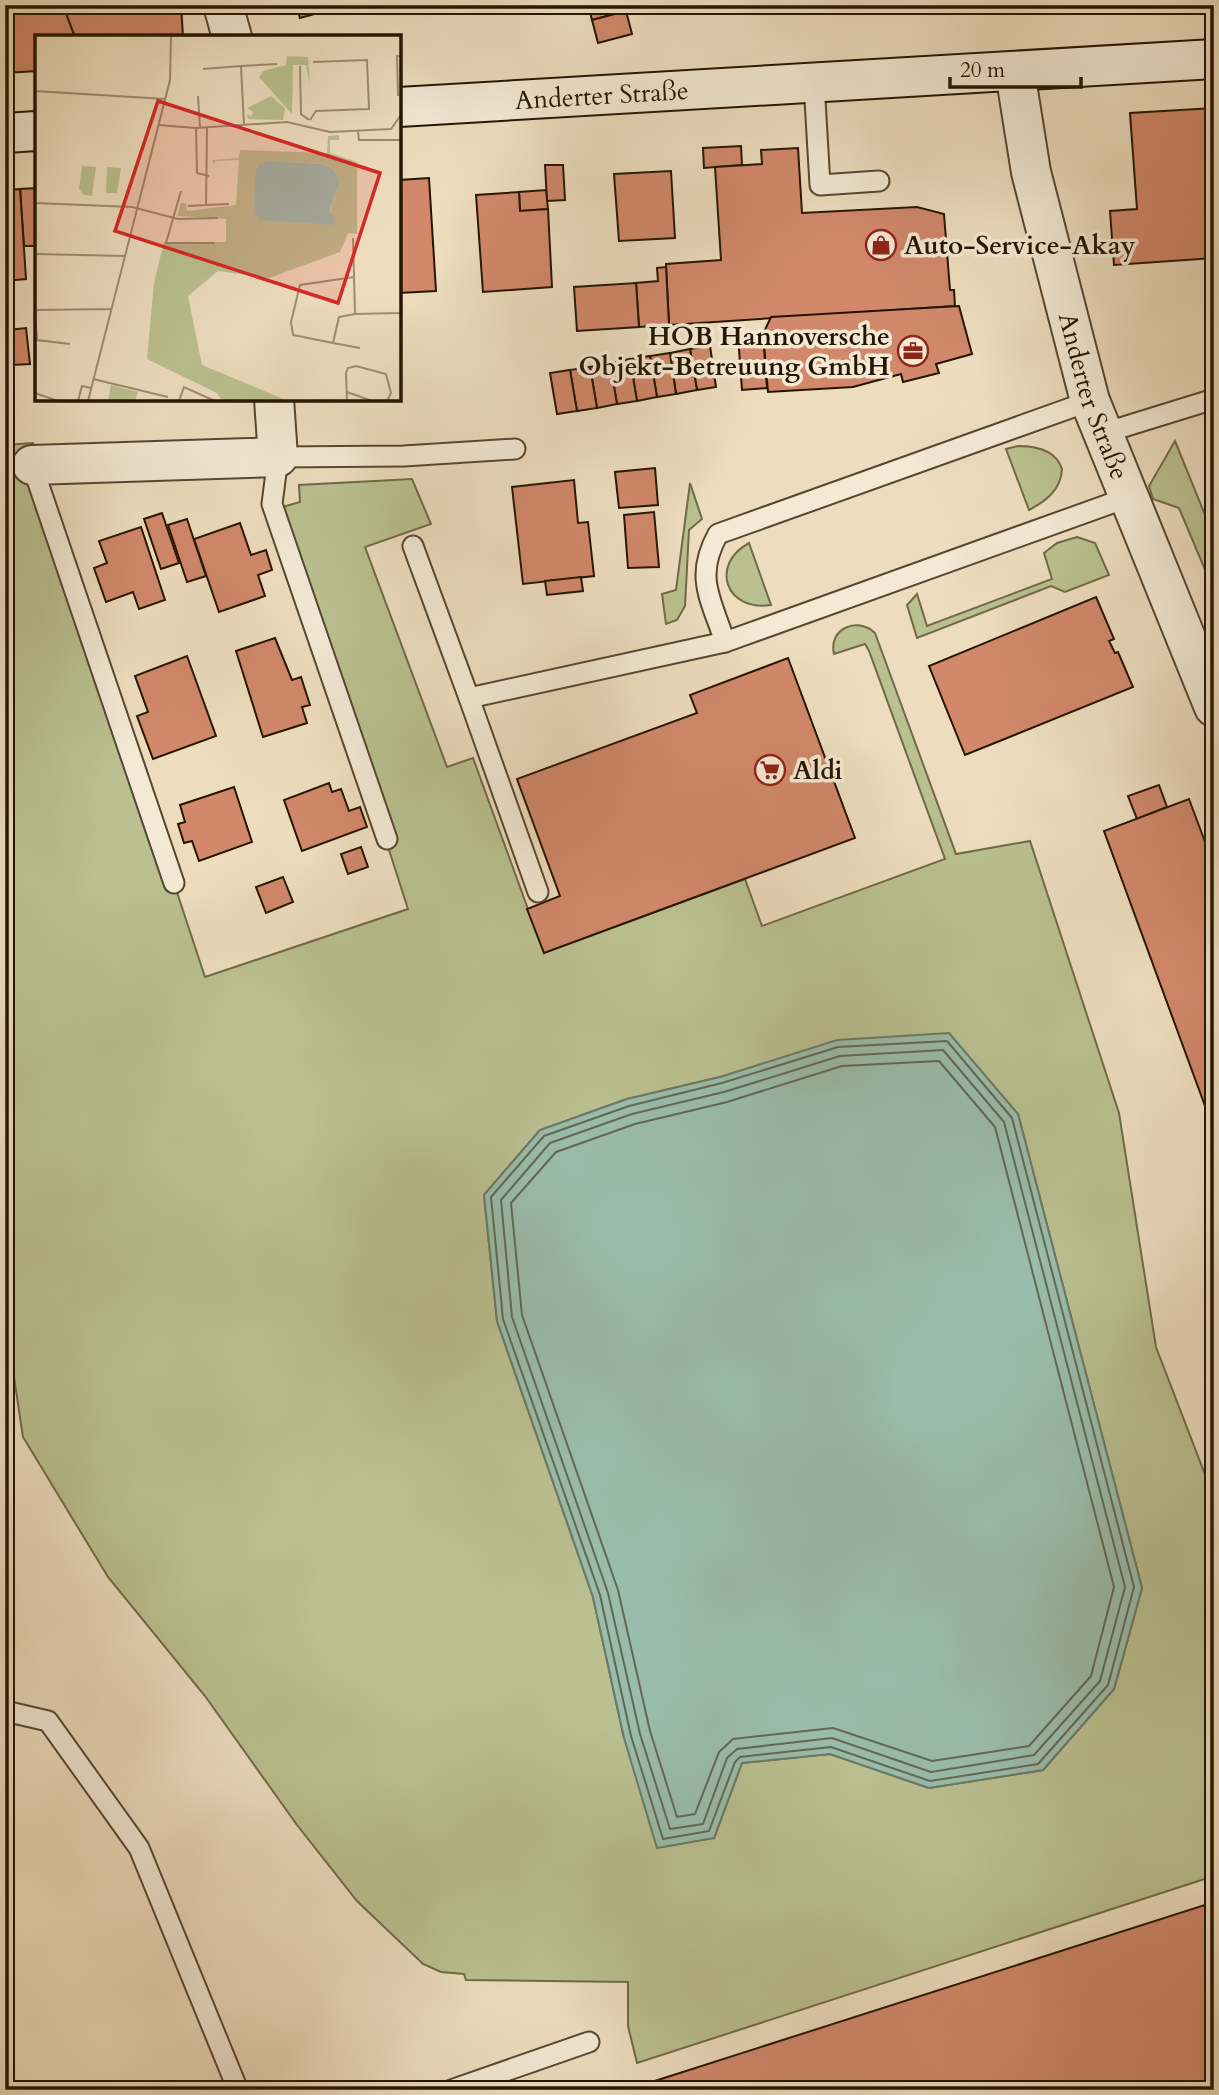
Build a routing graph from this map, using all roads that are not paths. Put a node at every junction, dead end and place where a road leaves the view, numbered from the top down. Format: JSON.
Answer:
{"nodes":[{"id":1,"x":223,"y":5,"type":"edge"},
{"id":2,"x":231,"y":35,"type":"edge"},
{"id":3,"x":1214,"y":60,"type":"edge"},
{"id":4,"x":1015,"y":72,"type":"junction"},
{"id":5,"x":814,"y":83,"type":"junction"},
{"id":6,"x":401,"y":107,"type":"edge"},
{"id":7,"x":35,"y":131,"type":"edge"},
{"id":8,"x":5,"y":133,"type":"edge"},
{"id":9,"x":879,"y":181,"type":"dead end"},
{"id":10,"x":1214,"y":399,"type":"edge"},
{"id":11,"x":274,"y":401,"type":"edge"},
{"id":12,"x":1097,"y":417,"type":"junction"},
{"id":13,"x":515,"y":449,"type":"dead end"},
{"id":14,"x":278,"y":457,"type":"junction"},
{"id":15,"x":32,"y":465,"type":"joint"},
{"id":16,"x":1129,"y":497,"type":"junction"},
{"id":17,"x":413,"y":546,"type":"dead end"},
{"id":18,"x":725,"y":642,"type":"junction"},
{"id":19,"x":469,"y":698,"type":"junction"},
{"id":20,"x":1214,"y":707,"type":"edge"},
{"id":21,"x":387,"y":839,"type":"dead end"},
{"id":22,"x":174,"y":883,"type":"dead end"},
{"id":23,"x":538,"y":892,"type":"dead end"},
{"id":24,"x":5,"y":1711,"type":"edge"},
{"id":25,"x":589,"y":2042,"type":"dead end"},
{"id":26,"x":238,"y":2090,"type":"edge"},
{"id":27,"x":451,"y":2090,"type":"edge"}],
"edges":[{"from":1,"to":2,"type":"street"},
{"from":3,"to":4,"type":"street","name":"Anderter Straße"},
{"from":4,"to":5,"type":"street","name":"Anderter Straße"},
{"from":4,"to":12,"type":"street","name":"Anderter Straße"},
{"from":5,"to":6,"type":"street","name":"Anderter Straße"},
{"from":5,"to":9,"type":"lane"},
{"from":7,"to":8,"type":"street"},
{"from":10,"to":12,"type":"lane"},
{"from":11,"to":14,"type":"street"},
{"from":12,"to":16,"type":"street","name":"Anderter Straße"},
{"from":12,"to":18,"type":"lane"},
{"from":13,"to":14,"type":"lane"},
{"from":14,"to":15,"type":"street"},
{"from":14,"to":21,"type":"lane"},
{"from":15,"to":22,"type":"lane"},
{"from":16,"to":18,"type":"lane"},
{"from":16,"to":20,"type":"street","name":"Anderter Straße"},
{"from":17,"to":19,"type":"lane"},
{"from":18,"to":19,"type":"lane"},
{"from":19,"to":23,"type":"lane"},
{"from":24,"to":26,"type":"lane"},
{"from":25,"to":27,"type":"lane"}]}
